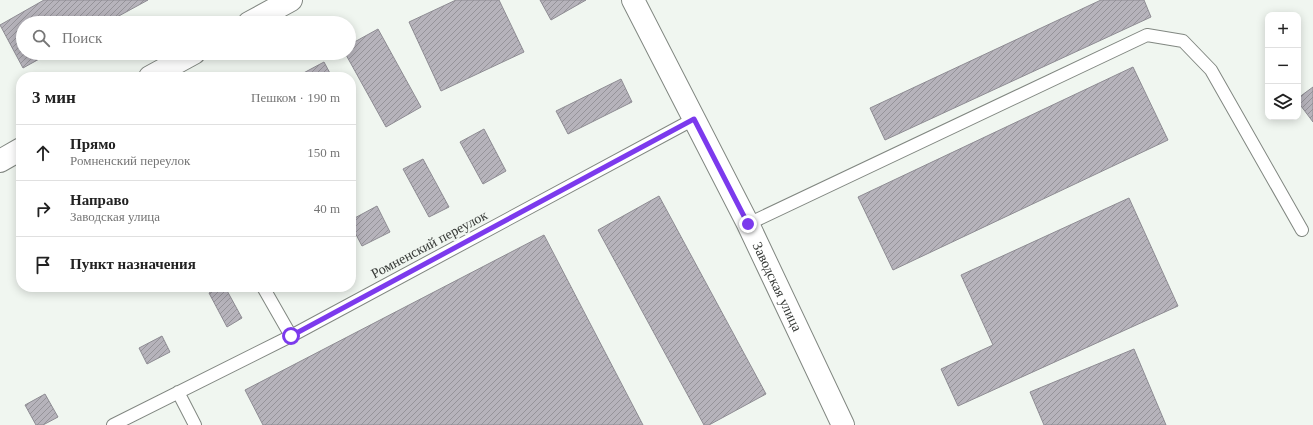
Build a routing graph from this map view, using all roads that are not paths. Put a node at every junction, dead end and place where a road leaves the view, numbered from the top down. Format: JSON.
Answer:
{"nodes":[{"id":1,"x":291,"y":0,"type":"edge"},
{"id":2,"x":633,"y":0,"type":"edge"},
{"id":3,"x":262,"y":16,"type":"edge"},
{"id":4,"x":181,"y":60,"type":"edge"},
{"id":5,"x":159,"y":72,"type":"edge"},
{"id":6,"x":694,"y":119,"type":"junction"},
{"id":7,"x":16,"y":152,"type":"edge"},
{"id":8,"x":0,"y":162,"type":"edge"},
{"id":9,"x":748,"y":224,"type":"junction"},
{"id":10,"x":1302,"y":230,"type":"dead end"},
{"id":11,"x":266,"y":292,"type":"edge"},
{"id":12,"x":291,"y":336,"type":"junction"},
{"id":13,"x":178,"y":392,"type":"junction"},
{"id":14,"x":112,"y":425,"type":"edge"},
{"id":15,"x":195,"y":425,"type":"edge"},
{"id":16,"x":843,"y":425,"type":"edge"}],
"edges":[{"from":1,"to":3,"type":"street"},
{"from":2,"to":6,"type":"street","name":"Заводская улица"},
{"from":4,"to":5,"type":"street"},
{"from":6,"to":9,"type":"street","name":"Заводская улица"},
{"from":6,"to":12,"type":"lane","name":"Ромненский переулок"},
{"from":7,"to":8,"type":"street"},
{"from":9,"to":10,"type":"lane"},
{"from":9,"to":16,"type":"street","name":"Заводская улица"},
{"from":11,"to":12,"type":"lane"},
{"from":12,"to":13,"type":"lane","name":"Ромненский переулок"},
{"from":13,"to":14,"type":"lane","name":"Ромненский переулок"},
{"from":13,"to":15,"type":"lane"}]}
